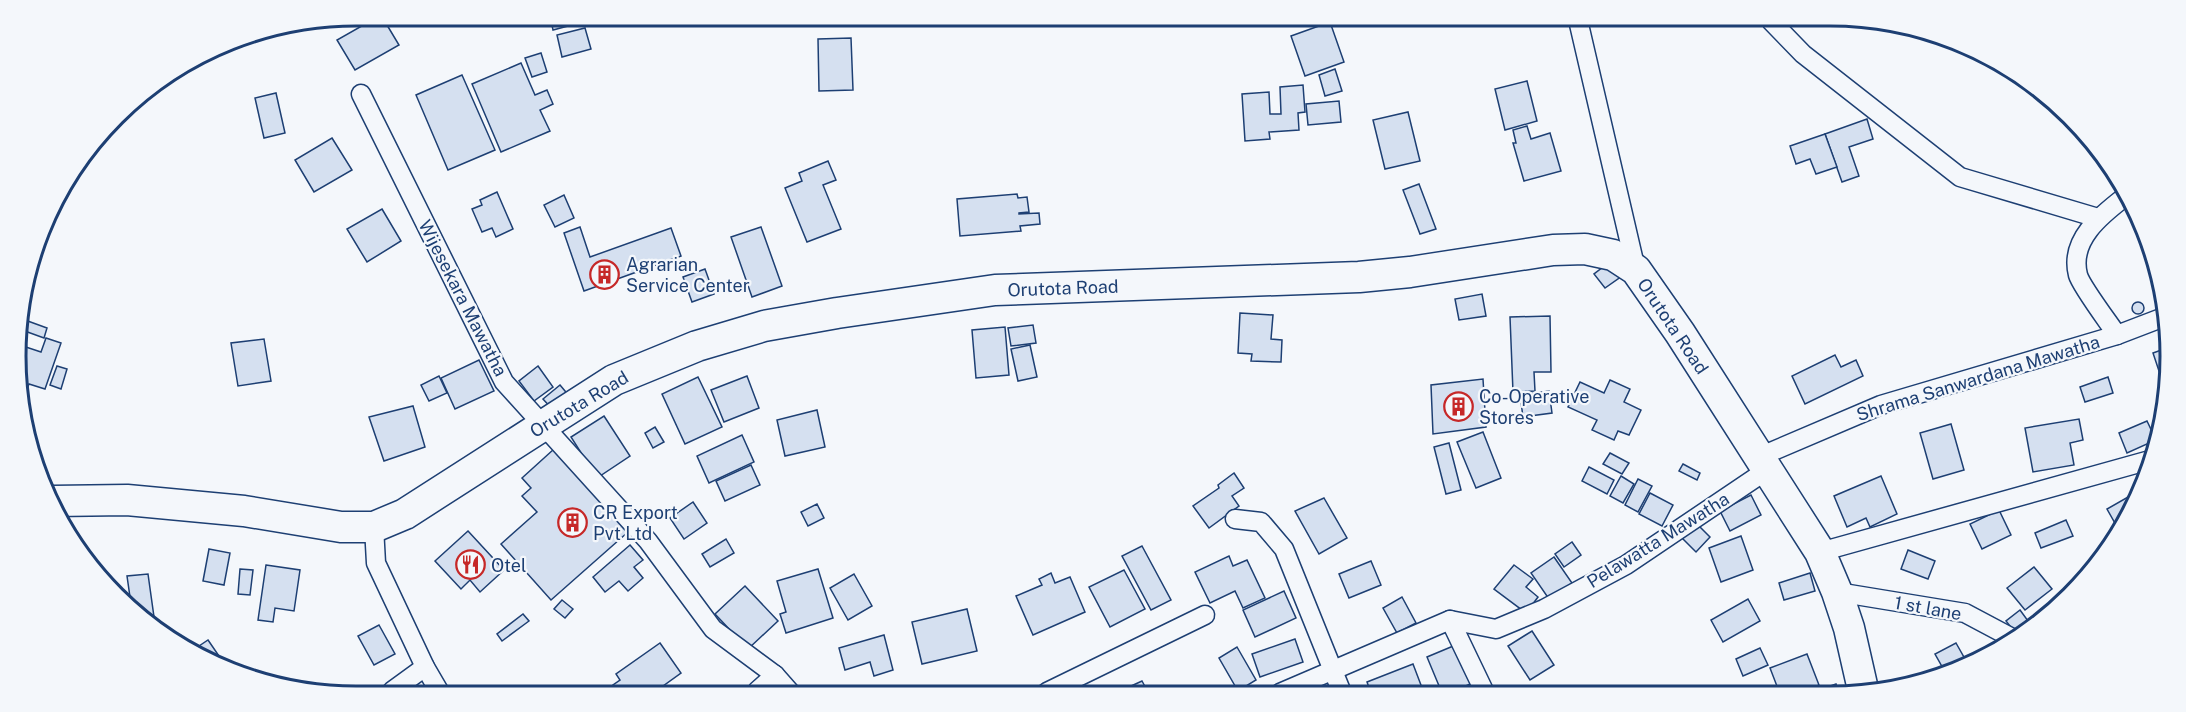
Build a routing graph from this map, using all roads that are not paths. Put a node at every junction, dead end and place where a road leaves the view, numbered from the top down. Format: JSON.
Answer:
{"nodes":[{"id":1,"x":1579,"y":26,"type":"edge"},
{"id":2,"x":1776,"y":26,"type":"edge"},
{"id":3,"x":361,"y":94,"type":"dead end"},
{"id":4,"x":2121,"y":200,"type":"edge"},
{"id":5,"x":2098,"y":218,"type":"junction"},
{"id":6,"x":1636,"y":270,"type":"junction"},
{"id":7,"x":2159,"y":319,"type":"edge"},
{"id":8,"x":2117,"y":335,"type":"junction"},
{"id":9,"x":542,"y":425,"type":"junction"},
{"id":10,"x":2143,"y":462,"type":"edge"},
{"id":11,"x":1763,"y":463,"type":"junction"},
{"id":12,"x":60,"y":501,"type":"edge"},
{"id":13,"x":1235,"y":519,"type":"dead end"},
{"id":14,"x":374,"y":527,"type":"junction"},
{"id":15,"x":1820,"y":552,"type":"junction"},
{"id":16,"x":1837,"y":592,"type":"junction"},
{"id":17,"x":1205,"y":615,"type":"dead end"},
{"id":18,"x":1450,"y":620,"type":"junction"},
{"id":19,"x":2007,"y":635,"type":"edge"},
{"id":20,"x":425,"y":667,"type":"junction"},
{"id":21,"x":1334,"y":670,"type":"junction"},
{"id":22,"x":775,"y":675,"type":"junction"},
{"id":23,"x":1862,"y":685,"type":"edge"},
{"id":24,"x":399,"y":686,"type":"edge"},
{"id":25,"x":436,"y":686,"type":"edge"},
{"id":26,"x":763,"y":686,"type":"edge"},
{"id":27,"x":785,"y":686,"type":"edge"},
{"id":28,"x":1059,"y":686,"type":"edge"},
{"id":29,"x":1296,"y":686,"type":"edge"},
{"id":30,"x":1340,"y":686,"type":"edge"},
{"id":31,"x":1482,"y":686,"type":"edge"}],
"edges":[{"from":1,"to":6,"type":"street"},
{"from":2,"to":5,"type":"street"},
{"from":3,"to":9,"type":"street","name":"Wijesekara Mawatha"},
{"from":4,"to":5,"type":"street"},
{"from":5,"to":8,"type":"street"},
{"from":6,"to":9,"type":"main road","name":"Orutota Road"},
{"from":6,"to":11,"type":"main road","name":"Orutota Road"},
{"from":7,"to":8,"type":"street","name":"Shrama Sanwardana Mawatha"},
{"from":8,"to":11,"type":"street","name":"Shrama Sanwardana Mawatha"},
{"from":9,"to":14,"type":"main road","name":"Orutota Road"},
{"from":9,"to":22,"type":"street","name":"Wijesekara Mawatha"},
{"from":10,"to":15,"type":"street"},
{"from":11,"to":15,"type":"main road","name":"Orutota Road"},
{"from":11,"to":18,"type":"street","name":"Pelawatta Mawatha"},
{"from":12,"to":14,"type":"main road","name":"Orutota Road"},
{"from":13,"to":21,"type":"street"},
{"from":14,"to":20,"type":"street"},
{"from":15,"to":16,"type":"main road","name":"Orutota Road"},
{"from":16,"to":19,"type":"street","name":"1 st lane"},
{"from":16,"to":23,"type":"main road","name":"Orutota Road"},
{"from":17,"to":28,"type":"street"},
{"from":18,"to":21,"type":"street"},
{"from":18,"to":31,"type":"street"},
{"from":20,"to":24,"type":"street"},
{"from":20,"to":25,"type":"street"},
{"from":21,"to":29,"type":"street"},
{"from":21,"to":30,"type":"street"},
{"from":22,"to":26,"type":"street"},
{"from":22,"to":27,"type":"street","name":"Wijesekara Mawatha"}]}
